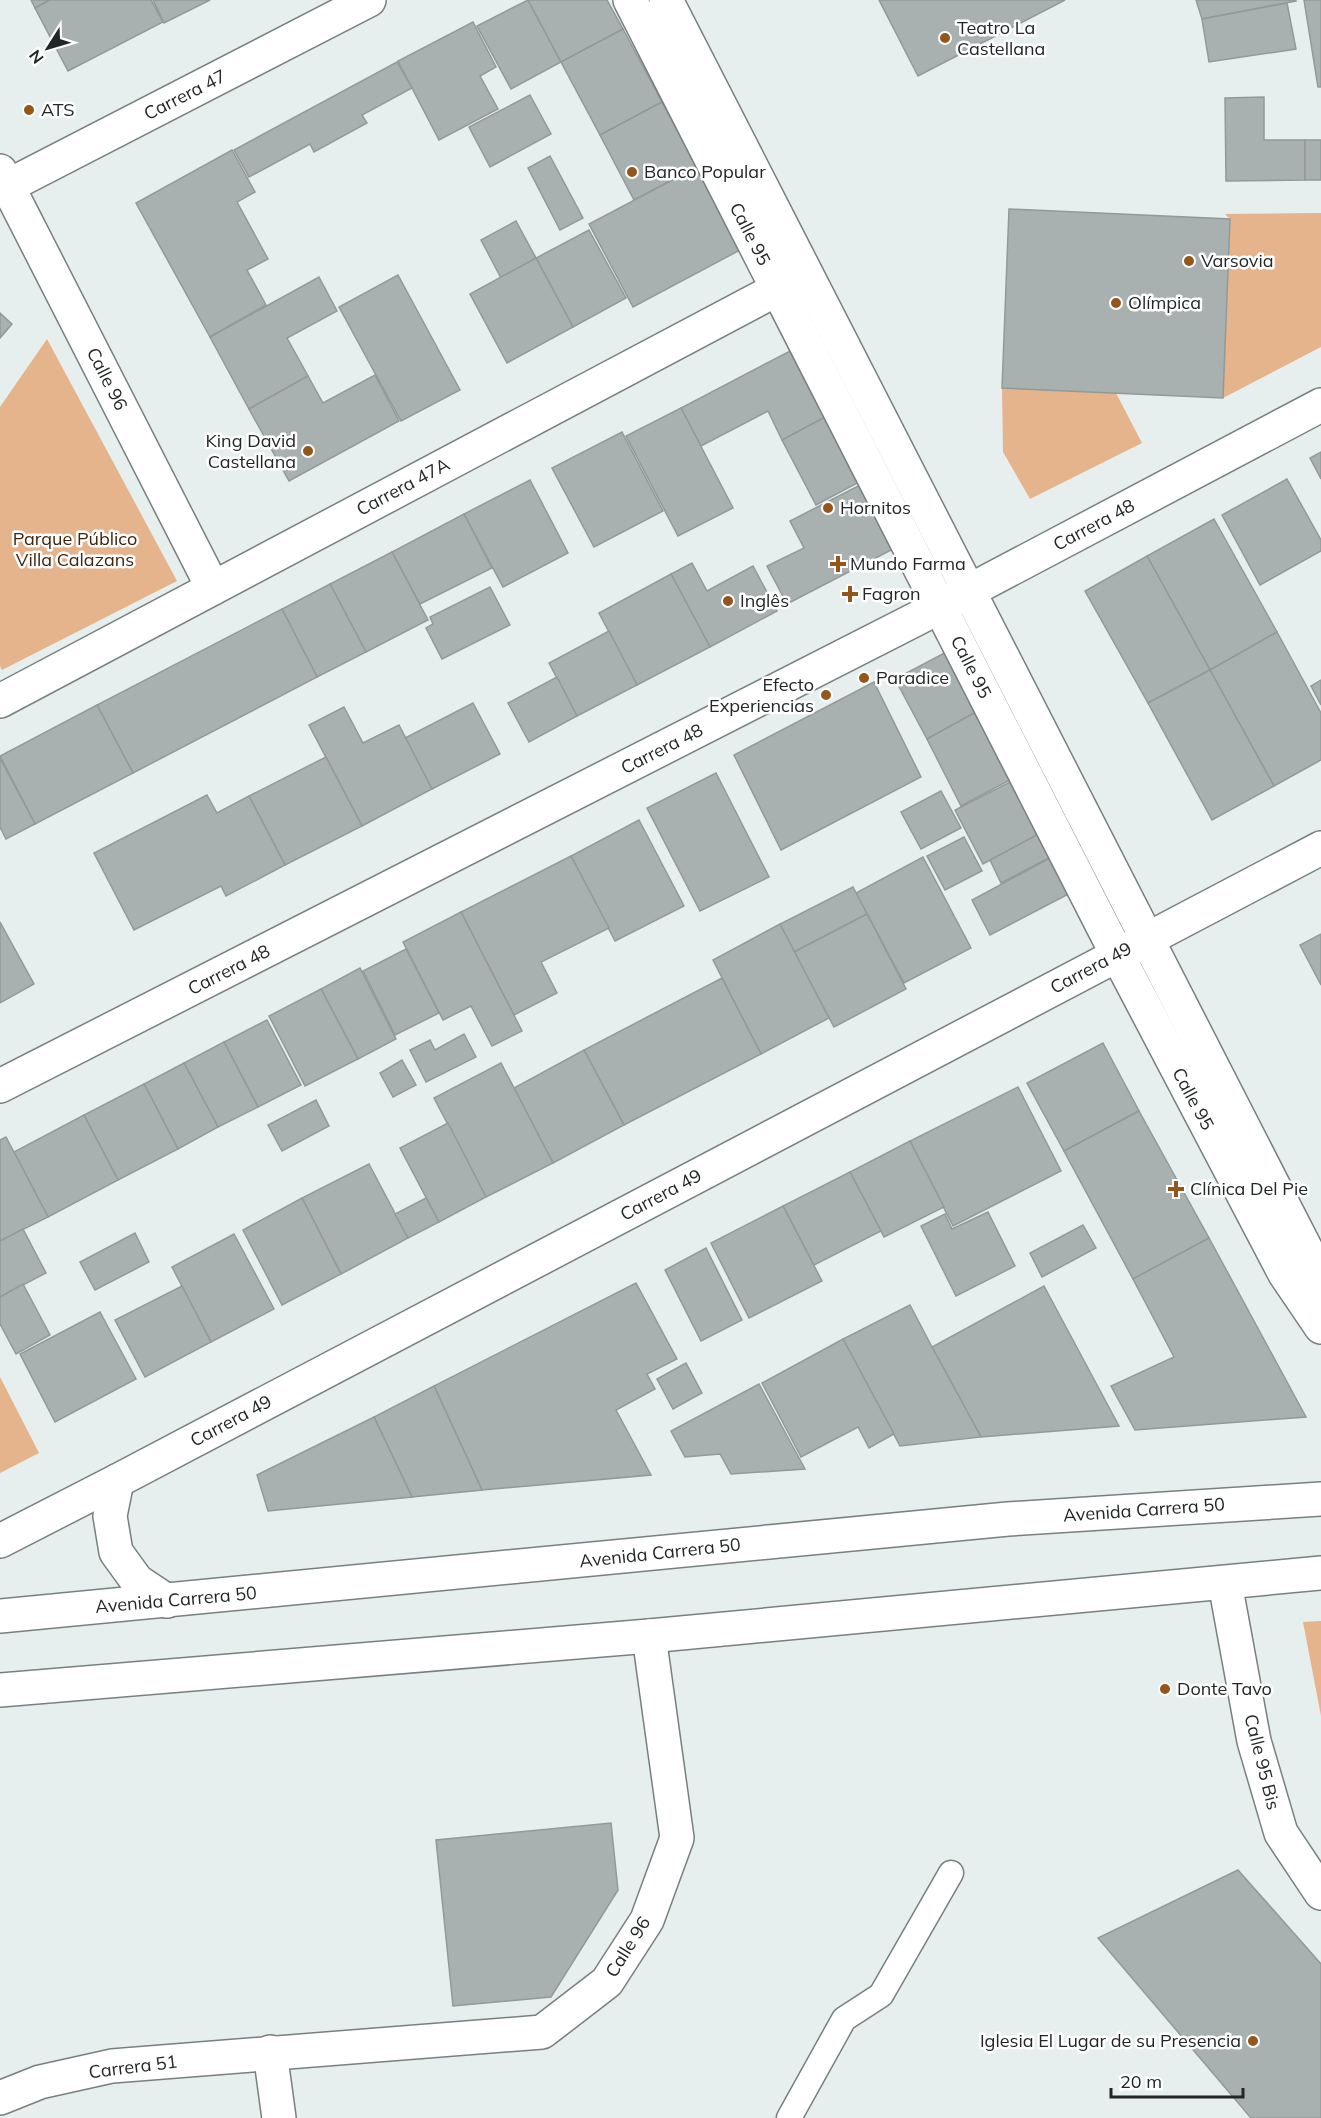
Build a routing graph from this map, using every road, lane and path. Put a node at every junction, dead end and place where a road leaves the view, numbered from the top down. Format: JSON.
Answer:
{"nodes":[{"id":1,"x":369,"y":0,"type":"edge"},
{"id":2,"x":630,"y":0,"type":"edge"},
{"id":3,"x":666,"y":0,"type":"edge"},
{"id":4,"x":2,"y":182,"type":"edge"},
{"id":5,"x":806,"y":274,"type":"junction"},
{"id":6,"x":778,"y":289,"type":"junction"},
{"id":7,"x":1321,"y":405,"type":"edge"},
{"id":8,"x":213,"y":588,"type":"junction"},
{"id":9,"x":969,"y":592,"type":"junction"},
{"id":10,"x":940,"y":607,"type":"junction"},
{"id":11,"x":0,"y":700,"type":"edge"},
{"id":12,"x":1321,"y":848,"type":"edge"},
{"id":13,"x":1147,"y":938,"type":"junction"},
{"id":14,"x":1117,"y":954,"type":"junction"},
{"id":15,"x":0,"y":1086,"type":"edge"},
{"id":16,"x":1318,"y":1304,"type":"edge"},
{"id":17,"x":117,"y":1481,"type":"junction"},
{"id":18,"x":1321,"y":1499,"type":"edge"},
{"id":19,"x":0,"y":1541,"type":"edge"},
{"id":20,"x":1321,"y":1573,"type":"edge"},
{"id":21,"x":1225,"y":1583,"type":"junction"},
{"id":22,"x":167,"y":1601,"type":"junction"},
{"id":23,"x":0,"y":1616,"type":"edge"},
{"id":24,"x":649,"y":1636,"type":"junction"},
{"id":25,"x":0,"y":1690,"type":"edge"},
{"id":26,"x":951,"y":1873,"type":"dead end"},
{"id":27,"x":1321,"y":1893,"type":"edge"},
{"id":28,"x":270,"y":2052,"type":"junction"},
{"id":29,"x":0,"y":2098,"type":"edge"},
{"id":30,"x":279,"y":2118,"type":"edge"},
{"id":31,"x":789,"y":2118,"type":"edge"}],
"edges":[{"from":1,"to":4,"type":"street","name":"Carrera 47"},
{"from":2,"to":6,"type":"street","name":"Calle 95"},
{"from":3,"to":5,"type":"street","name":"Calle 95"},
{"from":4,"to":8,"type":"street","name":"Calle 96"},
{"from":5,"to":6,"type":"street","name":"Carrera 47A"},
{"from":5,"to":9,"type":"street","name":"Calle 95"},
{"from":6,"to":8,"type":"street","name":"Carrera 47A"},
{"from":6,"to":10,"type":"street","name":"Calle 95"},
{"from":7,"to":9,"type":"street","name":"Carrera 48"},
{"from":8,"to":11,"type":"street","name":"Carrera 47A"},
{"from":9,"to":10,"type":"street","name":"Carrera 48"},
{"from":9,"to":13,"type":"street","name":"Calle 95"},
{"from":10,"to":14,"type":"street","name":"Calle 95"},
{"from":10,"to":15,"type":"street","name":"Carrera 48"},
{"from":12,"to":13,"type":"street","name":"Carrera 49"},
{"from":13,"to":14,"type":"street","name":"Carrera 49"},
{"from":13,"to":16,"type":"street","name":"Calle 95"},
{"from":14,"to":16,"type":"street","name":"Calle 95"},
{"from":14,"to":17,"type":"street","name":"Carrera 49"},
{"from":17,"to":19,"type":"street","name":"Carrera 49"},
{"from":17,"to":22,"type":"street"},
{"from":18,"to":22,"type":"street","name":"Avenida Carrera 50"},
{"from":20,"to":21,"type":"street"},
{"from":21,"to":24,"type":"street"},
{"from":21,"to":27,"type":"street","name":"Calle 95 Bis"},
{"from":22,"to":23,"type":"street","name":"Avenida Carrera 50"},
{"from":24,"to":25,"type":"street"},
{"from":24,"to":28,"type":"street","name":"Calle 96"},
{"from":26,"to":31,"type":"lane"},
{"from":28,"to":29,"type":"street","name":"Carrera 51"},
{"from":28,"to":30,"type":"street"}]}
